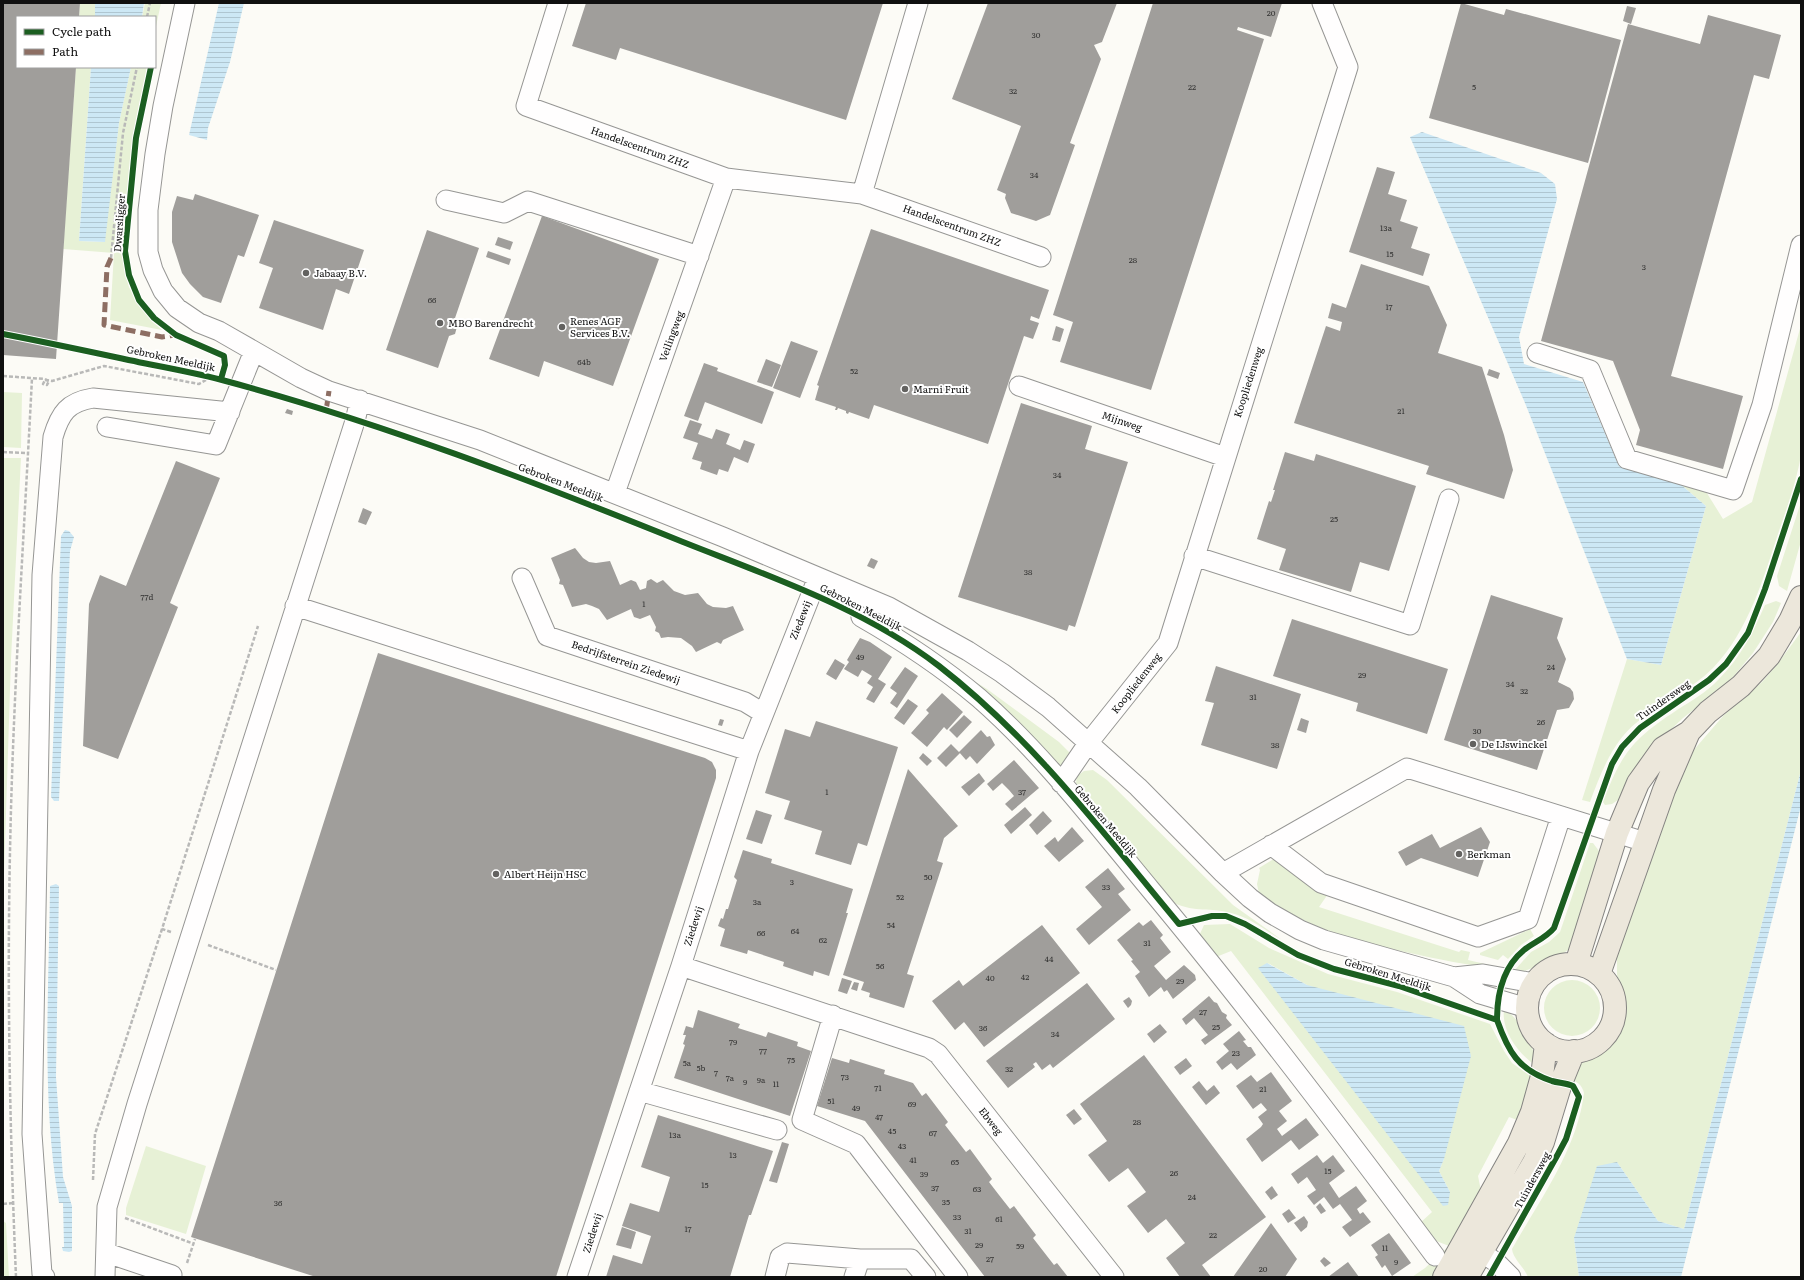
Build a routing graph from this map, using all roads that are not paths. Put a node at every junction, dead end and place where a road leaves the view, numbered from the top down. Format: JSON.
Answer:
{"nodes":[{"id":1,"x":185,"y":3,"type":"edge"},
{"id":2,"x":558,"y":3,"type":"edge"},
{"id":3,"x":918,"y":3,"type":"edge"},
{"id":4,"x":1322,"y":3,"type":"edge"},
{"id":5,"x":726,"y":178,"type":"junction"},
{"id":6,"x":862,"y":194,"type":"junction"},
{"id":7,"x":446,"y":200,"type":"dead end"},
{"id":8,"x":1801,"y":245,"type":"edge"},
{"id":9,"x":699,"y":256,"type":"junction"},
{"id":10,"x":1041,"y":257,"type":"dead end"},
{"id":11,"x":254,"y":351,"type":"junction"},
{"id":12,"x":1537,"y":354,"type":"dead end"},
{"id":13,"x":1019,"y":386,"type":"dead end"},
{"id":14,"x":360,"y":400,"type":"junction"},
{"id":15,"x":230,"y":412,"type":"junction"},
{"id":16,"x":107,"y":427,"type":"dead end"},
{"id":17,"x":1225,"y":457,"type":"junction"},
{"id":18,"x":615,"y":494,"type":"junction"},
{"id":19,"x":1449,"y":498,"type":"dead end"},
{"id":20,"x":1194,"y":556,"type":"junction"},
{"id":21,"x":818,"y":577,"type":"junction"},
{"id":22,"x":522,"y":578,"type":"dead end"},
{"id":23,"x":1801,"y":597,"type":"edge"},
{"id":24,"x":295,"y":606,"type":"junction"},
{"id":25,"x":861,"y":617,"type":"dead end"},
{"id":26,"x":763,"y":713,"type":"junction"},
{"id":27,"x":1689,"y":732,"type":"junction"},
{"id":28,"x":1089,"y":742,"type":"junction"},
{"id":29,"x":749,"y":751,"type":"junction"},
{"id":30,"x":1061,"y":783,"type":"junction"},
{"id":31,"x":1560,"y":816,"type":"junction"},
{"id":32,"x":1617,"y":833,"type":"junction"},
{"id":33,"x":1645,"y":842,"type":"junction"},
{"id":34,"x":1271,"y":845,"type":"junction"},
{"id":35,"x":1222,"y":873,"type":"junction"},
{"id":36,"x":1576,"y":964,"type":"junction"},
{"id":37,"x":680,"y":966,"type":"junction"},
{"id":38,"x":1599,"y":974,"type":"junction"},
{"id":39,"x":1454,"y":977,"type":"junction"},
{"id":40,"x":1534,"y":983,"type":"junction"},
{"id":41,"x":1527,"y":1008,"type":"junction"},
{"id":42,"x":833,"y":1015,"type":"junction"},
{"id":43,"x":1546,"y":1044,"type":"junction"},
{"id":44,"x":1574,"y":1052,"type":"junction"},
{"id":45,"x":639,"y":1091,"type":"junction"},
{"id":46,"x":776,"y":1130,"type":"dead end"},
{"id":47,"x":1463,"y":1240,"type":"junction"},
{"id":48,"x":1483,"y":1252,"type":"junction"},
{"id":49,"x":107,"y":1253,"type":"junction"},
{"id":50,"x":1435,"y":1256,"type":"dead end"},
{"id":51,"x":860,"y":1259,"type":"junction"},
{"id":52,"x":178,"y":1274,"type":"edge"},
{"id":53,"x":45,"y":1277,"type":"edge"},
{"id":54,"x":105,"y":1277,"type":"edge"},
{"id":55,"x":577,"y":1277,"type":"edge"},
{"id":56,"x":774,"y":1277,"type":"edge"},
{"id":57,"x":854,"y":1277,"type":"edge"},
{"id":58,"x":926,"y":1277,"type":"edge"},
{"id":59,"x":958,"y":1277,"type":"edge"},
{"id":60,"x":1114,"y":1277,"type":"edge"},
{"id":61,"x":1444,"y":1277,"type":"edge"},
{"id":62,"x":1467,"y":1277,"type":"edge"},
{"id":63,"x":1511,"y":1277,"type":"edge"}],
"edges":[{"from":1,"to":11,"type":"street","name":"Gebroken Meeldijk"},
{"from":2,"to":5,"type":"street","name":"Handelscentrum ZHZ"},
{"from":3,"to":6,"type":"street"},
{"from":4,"to":17,"type":"street","name":"Koopliedenweg"},
{"from":5,"to":6,"type":"street","name":"Handelscentrum ZHZ"},
{"from":5,"to":9,"type":"street","name":"Veilingweg"},
{"from":6,"to":10,"type":"street","name":"Handelscentrum ZHZ"},
{"from":7,"to":9,"type":"street"},
{"from":8,"to":12,"type":"street"},
{"from":9,"to":18,"type":"street","name":"Veilingweg"},
{"from":11,"to":14,"type":"street","name":"Gebroken Meeldijk"},
{"from":11,"to":15,"type":"street"},
{"from":13,"to":17,"type":"street","name":"Mijnweg"},
{"from":14,"to":18,"type":"street","name":"Gebroken Meeldijk"},
{"from":14,"to":24,"type":"street"},
{"from":15,"to":16,"type":"street"},
{"from":15,"to":53,"type":"street"},
{"from":17,"to":20,"type":"street","name":"Koopliedenweg"},
{"from":18,"to":21,"type":"street","name":"Gebroken Meeldijk"},
{"from":19,"to":20,"type":"street"},
{"from":20,"to":28,"type":"street","name":"Koopliedenweg"},
{"from":21,"to":26,"type":"street","name":"Ziedewij"},
{"from":21,"to":28,"type":"street","name":"Gebroken Meeldijk"},
{"from":22,"to":26,"type":"street","name":"Bedrijfsterrein Ziedewij"},
{"from":23,"to":27,"type":"main road"},
{"from":24,"to":29,"type":"street"},
{"from":24,"to":49,"type":"street"},
{"from":25,"to":30,"type":"street","name":"Gebroken Meeldijk"},
{"from":26,"to":29,"type":"street","name":"Ziedewij"},
{"from":27,"to":32,"type":"main road"},
{"from":27,"to":33,"type":"main road"},
{"from":28,"to":30,"type":"street","name":"Gebroken Meeldijk"},
{"from":28,"to":35,"type":"street","name":"Gebroken Meeldijk"},
{"from":29,"to":37,"type":"street","name":"Ziedewij"},
{"from":30,"to":50,"type":"street","name":"Gebroken Meeldijk"},
{"from":31,"to":32,"type":"street"},
{"from":31,"to":34,"type":"street"},
{"from":31,"to":34,"type":"street"},
{"from":32,"to":33,"type":"street"},
{"from":32,"to":36,"type":"main road"},
{"from":33,"to":38,"type":"main road"},
{"from":34,"to":35,"type":"street"},
{"from":35,"to":39,"type":"street","name":"Gebroken Meeldijk"},
{"from":36,"to":38,"type":"main road"},
{"from":36,"to":40,"type":"main road"},
{"from":37,"to":42,"type":"street","name":"Ebweg"},
{"from":37,"to":45,"type":"street","name":"Ziedewij"},
{"from":38,"to":44,"type":"main road"},
{"from":39,"to":40,"type":"street","name":"Gebroken Meeldijk"},
{"from":39,"to":41,"type":"street","name":"Gebroken Meeldijk"},
{"from":40,"to":41,"type":"main road"},
{"from":41,"to":43,"type":"main road"},
{"from":42,"to":59,"type":"street"},
{"from":42,"to":60,"type":"street","name":"Ebweg"},
{"from":43,"to":44,"type":"main road"},
{"from":43,"to":47,"type":"main road"},
{"from":44,"to":48,"type":"main road","name":"Tuindersweg"},
{"from":45,"to":46,"type":"street"},
{"from":45,"to":55,"type":"street","name":"Ziedewij"},
{"from":47,"to":48,"type":"street"},
{"from":47,"to":61,"type":"main road"},
{"from":48,"to":62,"type":"main road","name":"Tuindersweg"},
{"from":48,"to":63,"type":"street"},
{"from":49,"to":52,"type":"street"},
{"from":49,"to":54,"type":"street"},
{"from":51,"to":56,"type":"street"},
{"from":51,"to":57,"type":"street"},
{"from":51,"to":58,"type":"street"}]}
